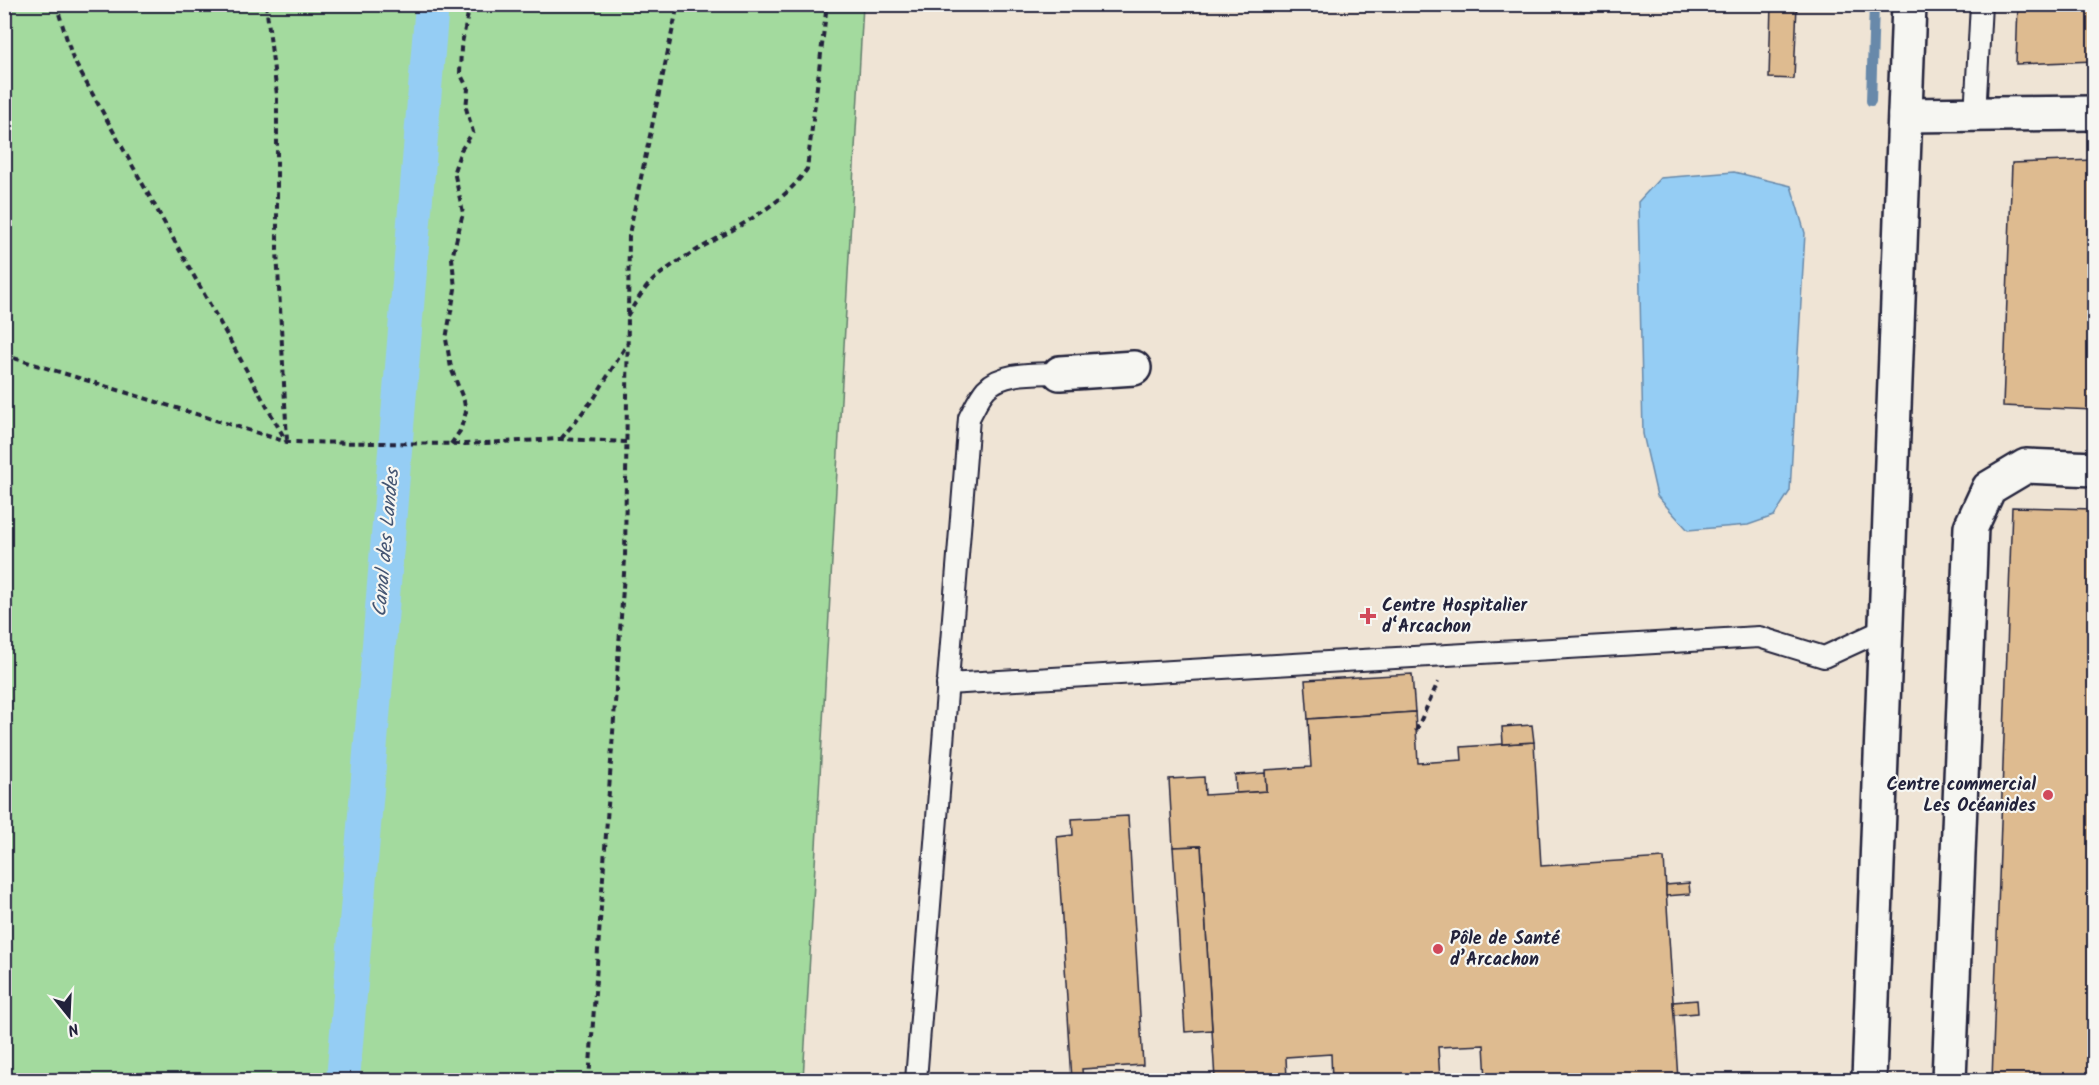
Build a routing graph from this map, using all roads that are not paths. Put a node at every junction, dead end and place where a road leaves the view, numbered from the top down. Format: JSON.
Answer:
{"nodes":[{"id":1,"x":1909,"y":4,"type":"edge"},
{"id":2,"x":1982,"y":4,"type":"edge"},
{"id":3,"x":2094,"y":113,"type":"edge"},
{"id":4,"x":1905,"y":115,"type":"junction"},
{"id":5,"x":1975,"y":116,"type":"junction"},
{"id":6,"x":1134,"y":368,"type":"dead end"},
{"id":7,"x":1060,"y":373,"type":"joint"},
{"id":8,"x":2094,"y":469,"type":"edge"},
{"id":9,"x":1887,"y":628,"type":"junction"},
{"id":10,"x":947,"y":684,"type":"junction"},
{"id":11,"x":916,"y":1080,"type":"edge"},
{"id":12,"x":1869,"y":1080,"type":"edge"},
{"id":13,"x":1949,"y":1080,"type":"edge"}],
"edges":[{"from":1,"to":4,"type":"street"},
{"from":2,"to":5,"type":"lane"},
{"from":3,"to":5,"type":"street"},
{"from":4,"to":5,"type":"street"},
{"from":4,"to":9,"type":"street"},
{"from":6,"to":7,"type":"street"},
{"from":7,"to":10,"type":"lane"},
{"from":8,"to":13,"type":"street"},
{"from":9,"to":10,"type":"lane"},
{"from":9,"to":12,"type":"street"},
{"from":10,"to":11,"type":"lane"}]}
